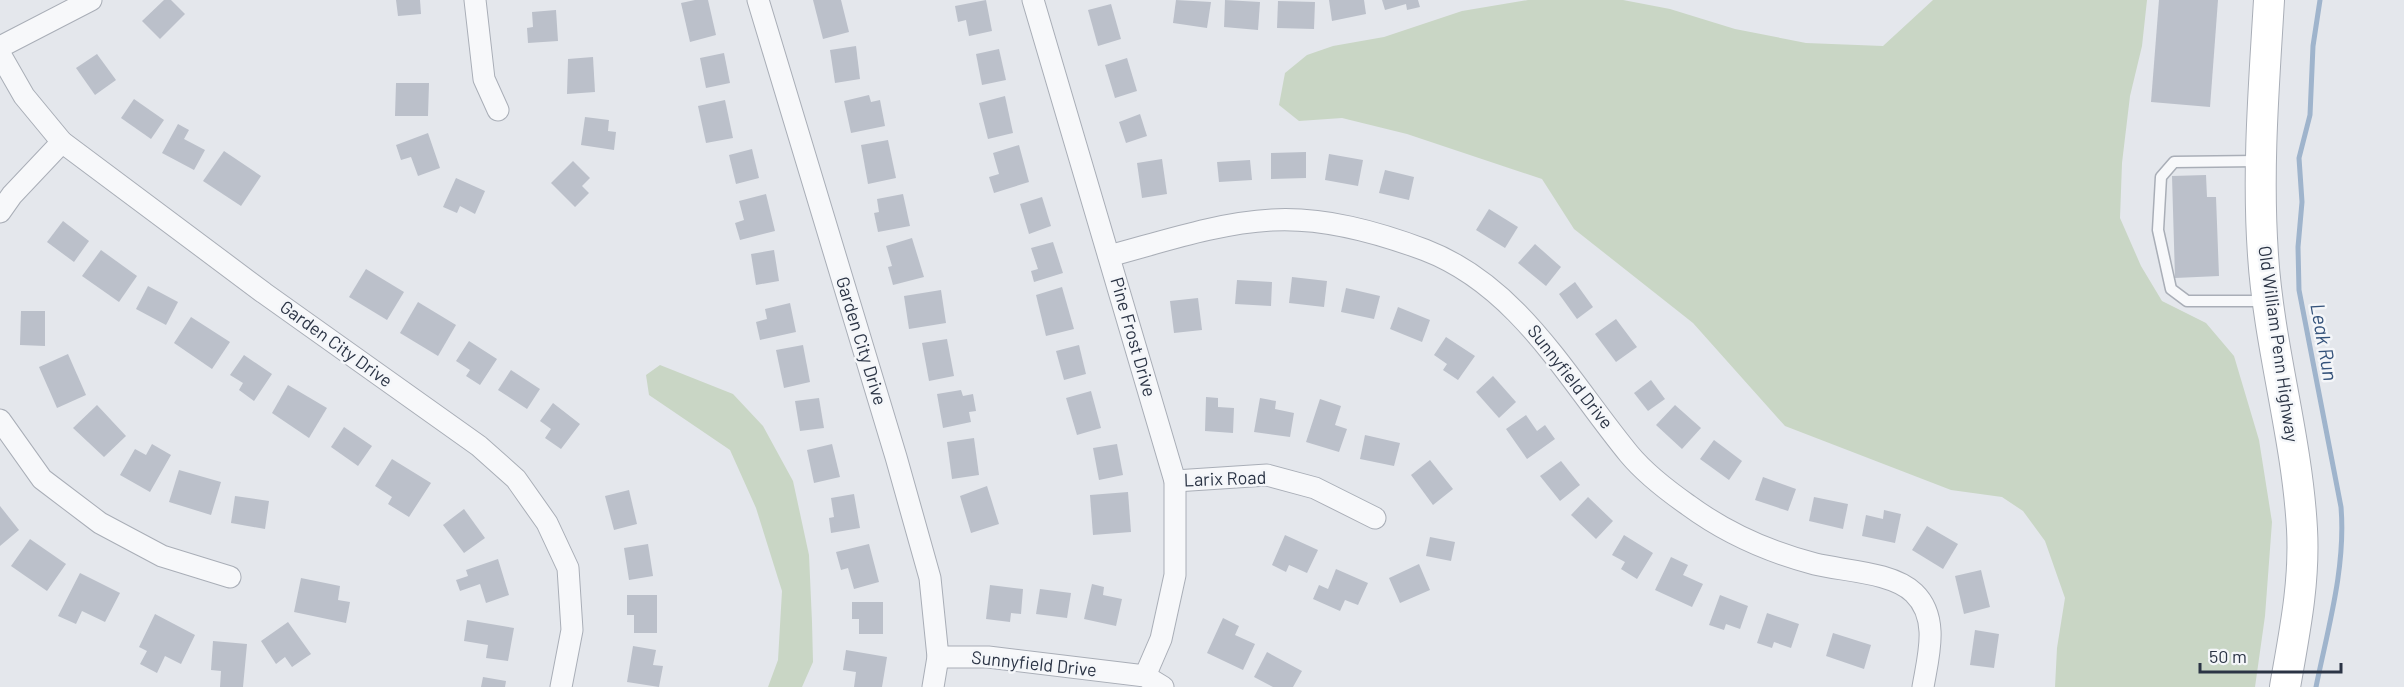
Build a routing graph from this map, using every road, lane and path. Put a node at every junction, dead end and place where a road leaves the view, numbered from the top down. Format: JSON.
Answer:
{"nodes":[{"id":1,"x":91,"y":0,"type":"edge"},
{"id":2,"x":475,"y":0,"type":"edge"},
{"id":3,"x":758,"y":0,"type":"edge"},
{"id":4,"x":1033,"y":0,"type":"edge"},
{"id":5,"x":2269,"y":0,"type":"edge"},
{"id":6,"x":0,"y":47,"type":"edge"},
{"id":7,"x":0,"y":54,"type":"edge"},
{"id":8,"x":498,"y":110,"type":"dead end"},
{"id":9,"x":62,"y":142,"type":"junction"},
{"id":10,"x":2262,"y":161,"type":"junction"},
{"id":11,"x":0,"y":212,"type":"edge"},
{"id":12,"x":1109,"y":256,"type":"junction"},
{"id":13,"x":2268,"y":301,"type":"junction"},
{"id":14,"x":0,"y":420,"type":"edge"},
{"id":15,"x":1175,"y":481,"type":"junction"},
{"id":16,"x":1376,"y":518,"type":"dead end"},
{"id":17,"x":230,"y":577,"type":"dead end"},
{"id":18,"x":938,"y":657,"type":"junction"},
{"id":19,"x":1144,"y":676,"type":"junction"},
{"id":20,"x":561,"y":687,"type":"edge"},
{"id":21,"x":933,"y":687,"type":"edge"},
{"id":22,"x":1164,"y":687,"type":"edge"},
{"id":23,"x":1923,"y":687,"type":"edge"},
{"id":24,"x":2285,"y":687,"type":"edge"}],
"edges":[{"from":1,"to":6,"type":"street"},
{"from":2,"to":8,"type":"street"},
{"from":3,"to":18,"type":"street","name":"Garden City Drive"},
{"from":4,"to":12,"type":"street","name":"Pine Frost Drive"},
{"from":5,"to":10,"type":"main road","name":"Old William Penn Highway"},
{"from":7,"to":9,"type":"street","name":"Garden City Drive"},
{"from":9,"to":11,"type":"street"},
{"from":9,"to":20,"type":"street","name":"Garden City Drive"},
{"from":10,"to":13,"type":"main road","name":"Old William Penn Highway"},
{"from":10,"to":13,"type":"lane"},
{"from":12,"to":15,"type":"street","name":"Pine Frost Drive"},
{"from":12,"to":23,"type":"street","name":"Sunnyfield Drive"},
{"from":13,"to":24,"type":"main road","name":"Old William Penn Highway"},
{"from":14,"to":17,"type":"street"},
{"from":15,"to":16,"type":"street","name":"Larix Road"},
{"from":15,"to":19,"type":"street","name":"Pine Frost Drive"},
{"from":18,"to":19,"type":"street","name":"Sunnyfield Drive"},
{"from":18,"to":21,"type":"street","name":"Garden City Drive"},
{"from":19,"to":22,"type":"street","name":"Sunnyfield Drive"}]}
